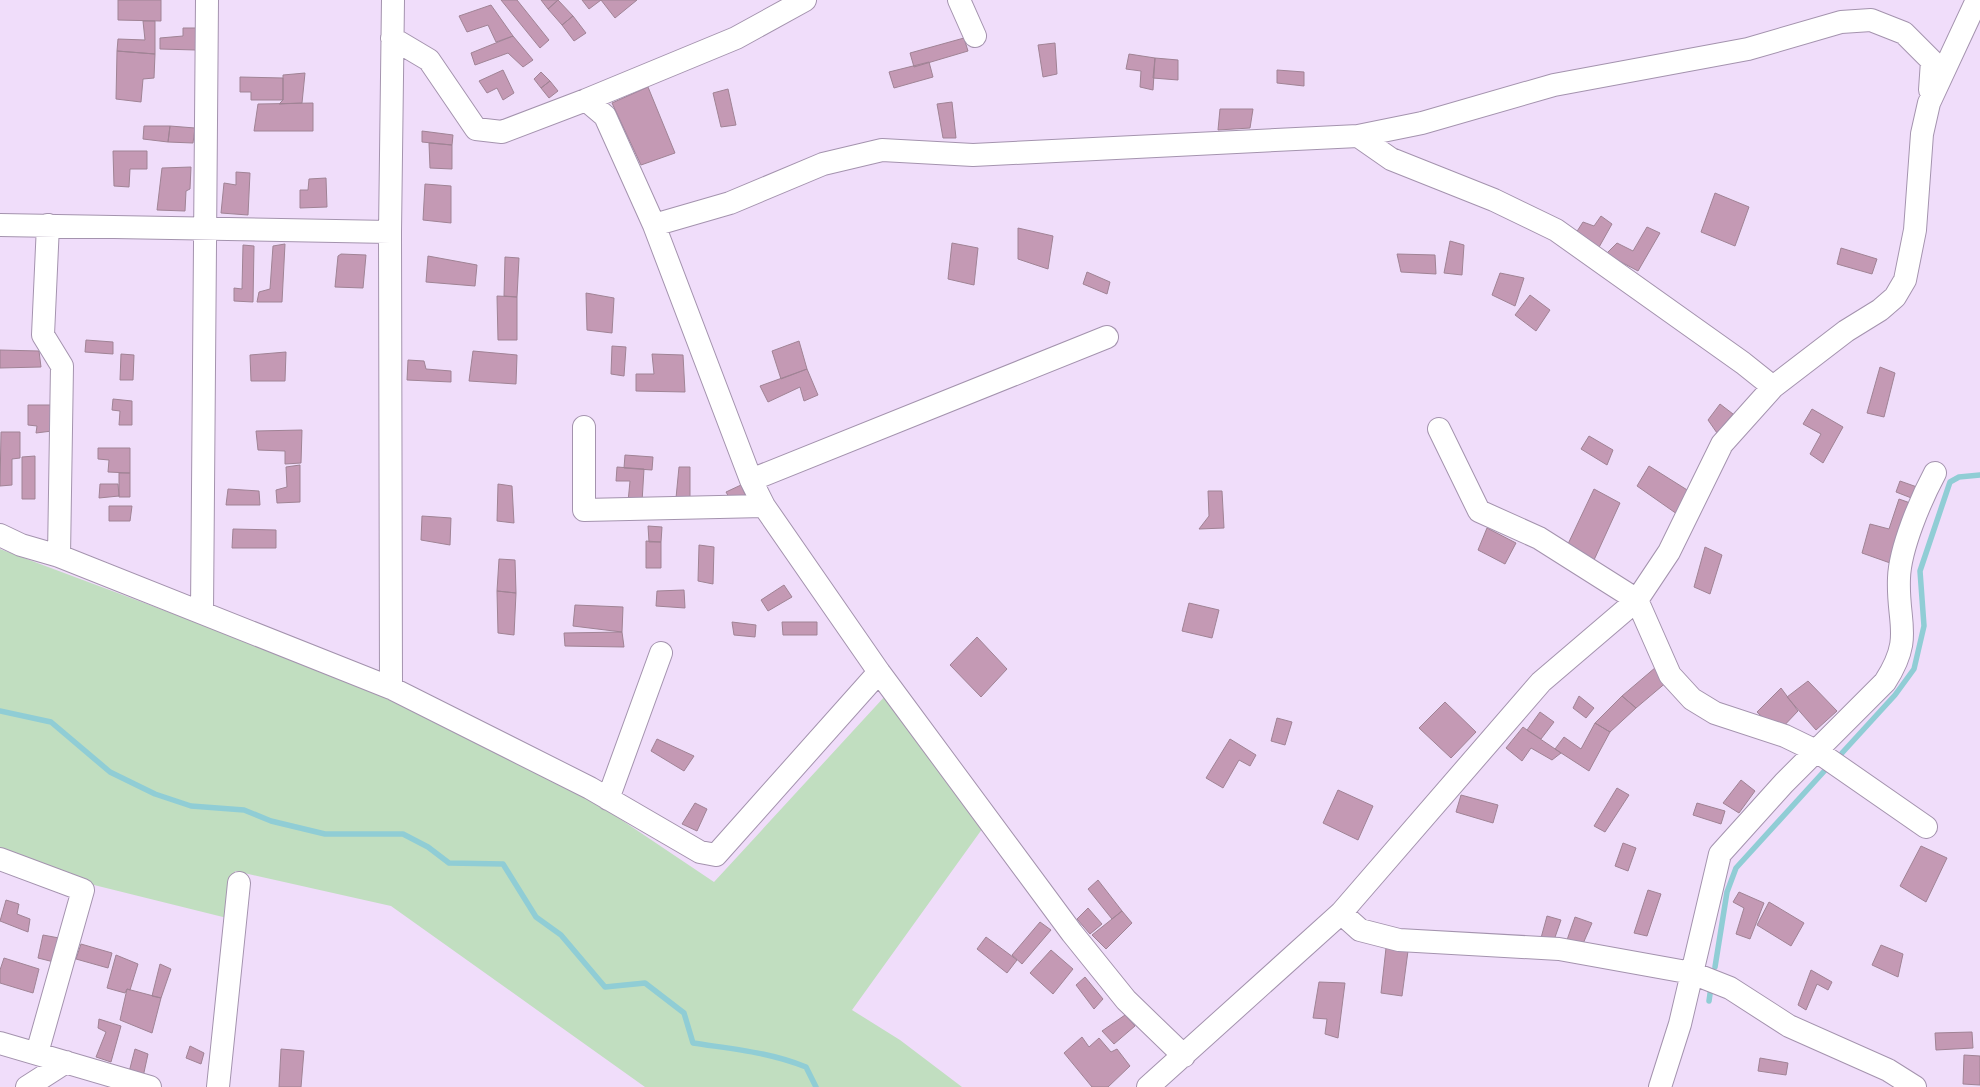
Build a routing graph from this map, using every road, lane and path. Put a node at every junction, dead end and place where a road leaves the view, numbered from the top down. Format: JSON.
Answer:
{"nodes":[{"id":1,"x":207,"y":0,"type":"edge"},
{"id":2,"x":393,"y":0,"type":"edge"},
{"id":3,"x":805,"y":0,"type":"edge"},
{"id":4,"x":959,"y":0,"type":"edge"},
{"id":5,"x":1977,"y":0,"type":"edge"},
{"id":6,"x":975,"y":36,"type":"dead end"},
{"id":7,"x":392,"y":38,"type":"junction"},
{"id":8,"x":586,"y":100,"type":"junction"},
{"id":9,"x":1929,"y":103,"type":"junction"},
{"id":10,"x":1358,"y":136,"type":"junction"},
{"id":11,"x":0,"y":225,"type":"edge"},
{"id":12,"x":48,"y":225,"type":"junction"},
{"id":13,"x":654,"y":225,"type":"junction"},
{"id":14,"x":205,"y":230,"type":"junction"},
{"id":15,"x":390,"y":232,"type":"junction"},
{"id":16,"x":1107,"y":337,"type":"dead end"},
{"id":17,"x":1773,"y":387,"type":"junction"},
{"id":18,"x":584,"y":427,"type":"dead end"},
{"id":19,"x":1439,"y":429,"type":"dead end"},
{"id":20,"x":1935,"y":473,"type":"dead end"},
{"id":21,"x":751,"y":480,"type":"junction"},
{"id":22,"x":764,"y":506,"type":"junction"},
{"id":23,"x":0,"y":535,"type":"edge"},
{"id":24,"x":60,"y":556,"type":"junction"},
{"id":25,"x":1637,"y":600,"type":"junction"},
{"id":26,"x":202,"y":612,"type":"junction"},
{"id":27,"x":660,"y":653,"type":"dead end"},
{"id":28,"x":878,"y":672,"type":"junction"},
{"id":29,"x":391,"y":688,"type":"junction"},
{"id":30,"x":1818,"y":752,"type":"junction"},
{"id":31,"x":608,"y":799,"type":"junction"},
{"id":32,"x":1926,"y":827,"type":"dead end"},
{"id":33,"x":0,"y":860,"type":"edge"},
{"id":34,"x":239,"y":883,"type":"dead end"},
{"id":35,"x":1340,"y":913,"type":"junction"},
{"id":36,"x":1692,"y":973,"type":"junction"},
{"id":37,"x":0,"y":1043,"type":"edge"},
{"id":38,"x":37,"y":1053,"type":"junction"},
{"id":39,"x":1184,"y":1056,"type":"junction"},
{"id":40,"x":66,"y":1062,"type":"junction"},
{"id":41,"x":27,"y":1087,"type":"edge"},
{"id":42,"x":150,"y":1087,"type":"edge"},
{"id":43,"x":218,"y":1087,"type":"edge"},
{"id":44,"x":1148,"y":1087,"type":"edge"},
{"id":45,"x":1660,"y":1087,"type":"edge"},
{"id":46,"x":1915,"y":1087,"type":"edge"}],
"edges":[{"from":1,"to":14,"type":"street"},
{"from":2,"to":7,"type":"street"},
{"from":3,"to":8,"type":"street"},
{"from":4,"to":6,"type":"street"},
{"from":5,"to":9,"type":"street"},
{"from":7,"to":8,"type":"street"},
{"from":7,"to":15,"type":"street"},
{"from":8,"to":13,"type":"street"},
{"from":9,"to":10,"type":"street"},
{"from":9,"to":17,"type":"street"},
{"from":10,"to":13,"type":"street"},
{"from":10,"to":17,"type":"street"},
{"from":11,"to":12,"type":"street"},
{"from":12,"to":14,"type":"street"},
{"from":12,"to":24,"type":"street"},
{"from":13,"to":21,"type":"street"},
{"from":14,"to":15,"type":"street"},
{"from":14,"to":26,"type":"street"},
{"from":15,"to":29,"type":"street"},
{"from":16,"to":21,"type":"street"},
{"from":17,"to":25,"type":"street"},
{"from":18,"to":22,"type":"street"},
{"from":19,"to":25,"type":"street"},
{"from":20,"to":30,"type":"street"},
{"from":21,"to":22,"type":"street"},
{"from":22,"to":28,"type":"street"},
{"from":23,"to":24,"type":"street"},
{"from":24,"to":26,"type":"street"},
{"from":25,"to":30,"type":"street"},
{"from":25,"to":35,"type":"street"},
{"from":26,"to":29,"type":"street"},
{"from":27,"to":31,"type":"street"},
{"from":28,"to":31,"type":"street"},
{"from":28,"to":39,"type":"street"},
{"from":29,"to":31,"type":"street"},
{"from":30,"to":32,"type":"street"},
{"from":30,"to":36,"type":"street"},
{"from":33,"to":38,"type":"street"},
{"from":34,"to":43,"type":"street"},
{"from":35,"to":36,"type":"street"},
{"from":35,"to":39,"type":"street"},
{"from":36,"to":45,"type":"street"},
{"from":36,"to":46,"type":"street"},
{"from":37,"to":38,"type":"street"},
{"from":38,"to":40,"type":"street"},
{"from":39,"to":44,"type":"street"},
{"from":40,"to":41,"type":"street"},
{"from":40,"to":42,"type":"street"}]}
